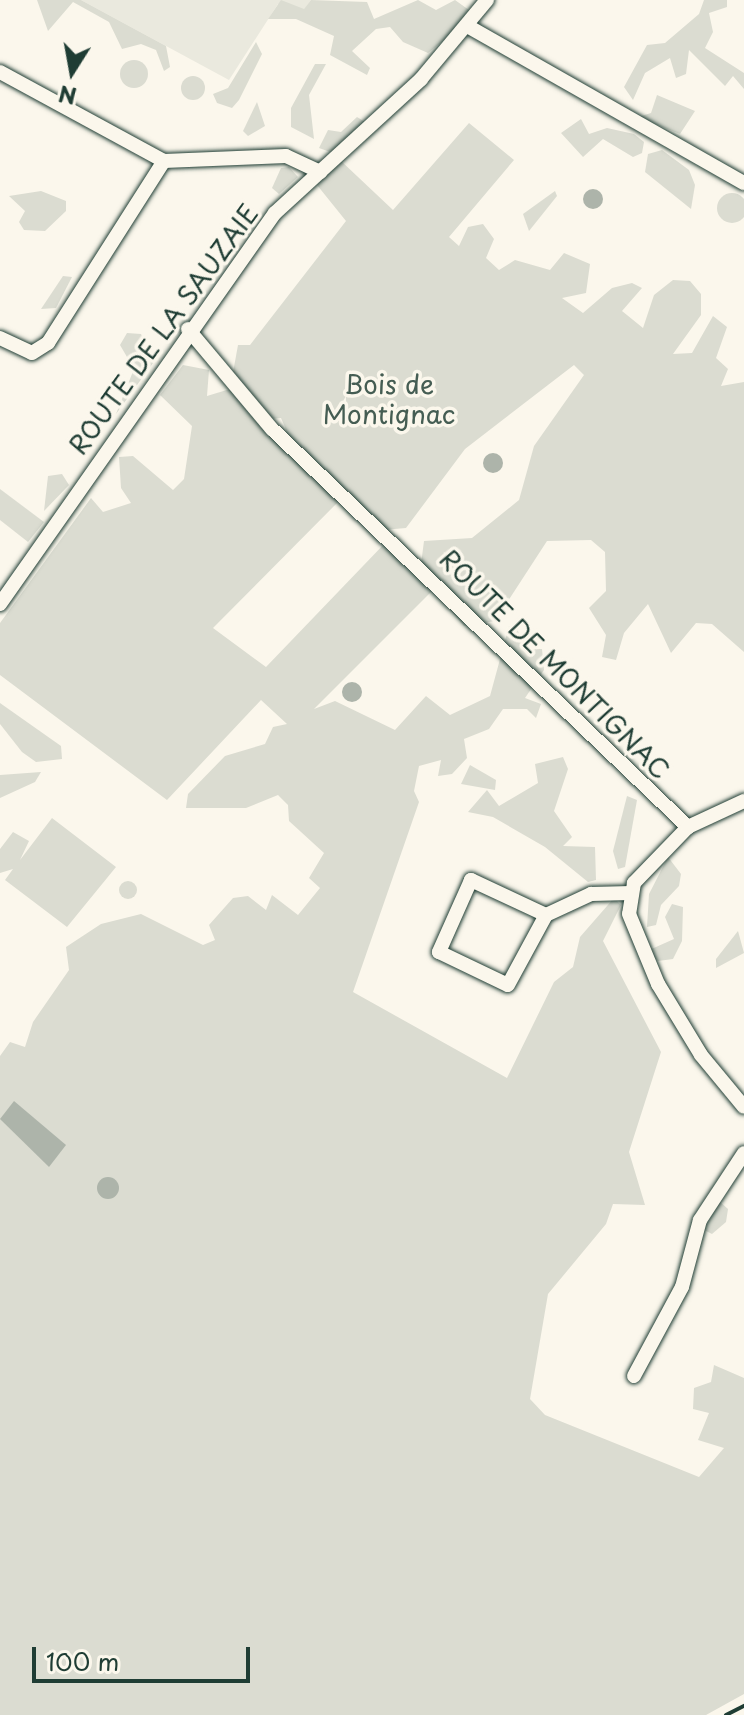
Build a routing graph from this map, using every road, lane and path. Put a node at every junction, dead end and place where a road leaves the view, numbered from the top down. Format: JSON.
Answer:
{"nodes":[{"id":1,"x":487,"y":0,"type":"edge"},
{"id":2,"x":471,"y":28,"type":"junction"},
{"id":3,"x":0,"y":72,"type":"edge"},
{"id":4,"x":164,"y":161,"type":"junction"},
{"id":5,"x":320,"y":172,"type":"junction"},
{"id":6,"x":744,"y":183,"type":"edge"},
{"id":7,"x":188,"y":329,"type":"junction"},
{"id":8,"x":0,"y":338,"type":"edge"},
{"id":9,"x":0,"y":604,"type":"edge"},
{"id":10,"x":744,"y":801,"type":"edge"},
{"id":11,"x":688,"y":827,"type":"junction"},
{"id":12,"x":631,"y":893,"type":"junction"},
{"id":13,"x":546,"y":915,"type":"junction"},
{"id":14,"x":744,"y":1107,"type":"edge"},
{"id":15,"x":744,"y":1153,"type":"edge"},
{"id":16,"x":634,"y":1376,"type":"dead end"}],
"edges":[{"from":1,"to":2,"type":"street","name":"ROUTE DE LA SAUZAIE"},
{"from":2,"to":5,"type":"street","name":"ROUTE DE LA SAUZAIE"},
{"from":2,"to":6,"type":"street"},
{"from":3,"to":4,"type":"street"},
{"from":4,"to":5,"type":"street"},
{"from":4,"to":8,"type":"street"},
{"from":5,"to":7,"type":"street","name":"ROUTE DE LA SAUZAIE"},
{"from":7,"to":9,"type":"street","name":"ROUTE DE LA SAUZAIE"},
{"from":7,"to":11,"type":"street","name":"ROUTE DE MONTIGNAC"},
{"from":10,"to":11,"type":"street"},
{"from":11,"to":12,"type":"street"},
{"from":12,"to":13,"type":"street"},
{"from":12,"to":14,"type":"street"},
{"from":13,"to":13,"type":"street"},
{"from":15,"to":16,"type":"street"}]}
